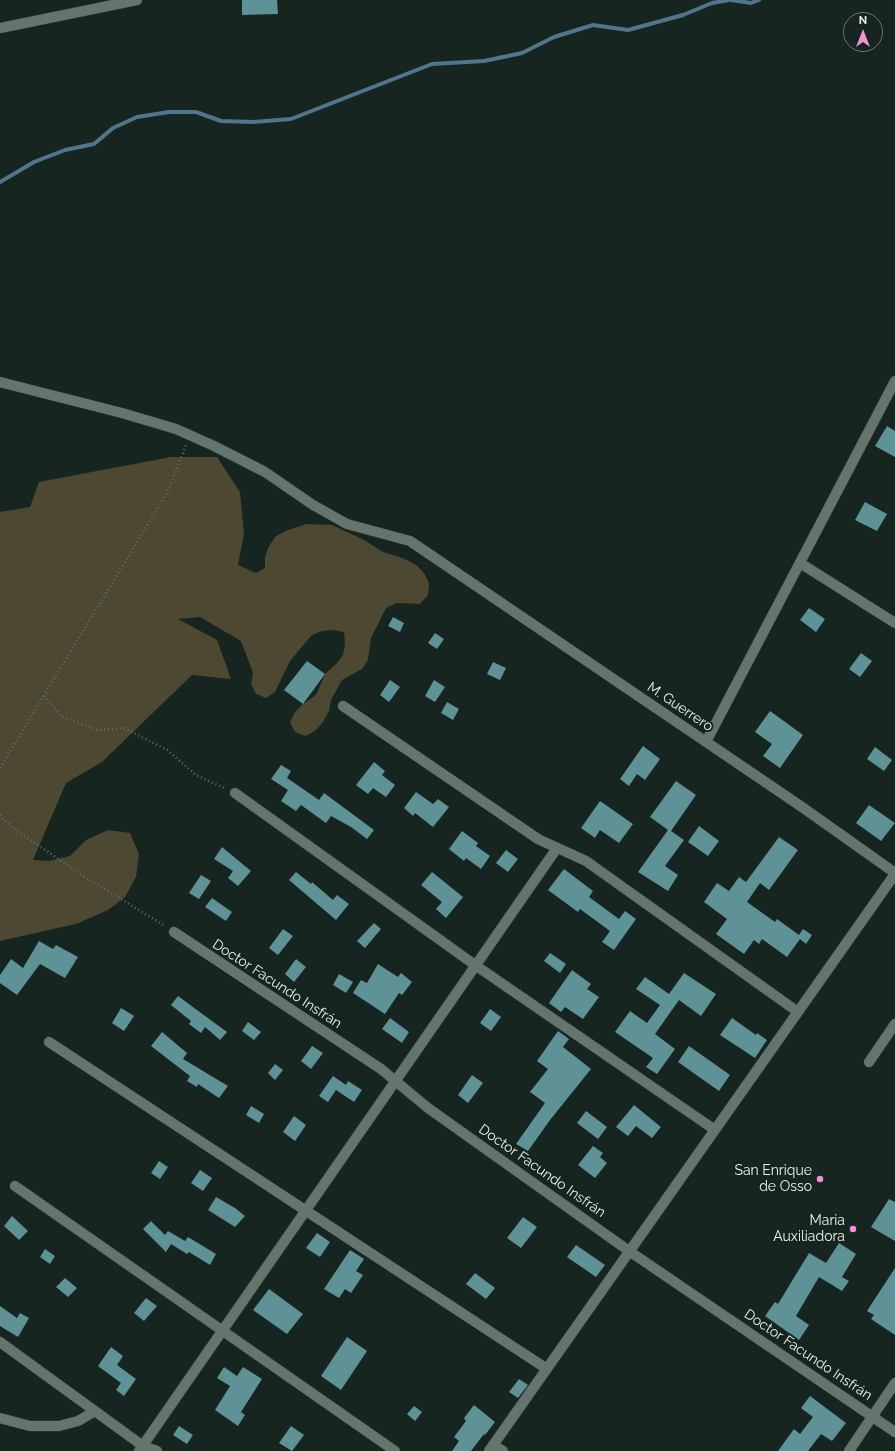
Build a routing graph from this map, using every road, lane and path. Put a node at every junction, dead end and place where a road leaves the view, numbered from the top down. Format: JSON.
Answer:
{"nodes":[{"id":1,"x":137,"y":0,"type":"edge"},
{"id":2,"x":0,"y":28,"type":"edge"},
{"id":3,"x":895,"y":381,"type":"edge"},
{"id":4,"x":0,"y":382,"type":"edge"},
{"id":5,"x":189,"y":435,"type":"junction"},
{"id":6,"x":800,"y":563,"type":"junction"},
{"id":7,"x":895,"y":623,"type":"edge"},
{"id":8,"x":44,"y":696,"type":"junction"},
{"id":9,"x":343,"y":706,"type":"dead end"},
{"id":10,"x":706,"y":742,"type":"junction"},
{"id":11,"x":0,"y":768,"type":"edge"},
{"id":12,"x":235,"y":793,"type":"joint"},
{"id":13,"x":0,"y":815,"type":"edge"},
{"id":14,"x":557,"y":848,"type":"junction"},
{"id":15,"x":895,"y":873,"type":"edge"},
{"id":16,"x":174,"y":932,"type":"joint"},
{"id":17,"x":475,"y":966,"type":"junction"},
{"id":18,"x":798,"y":1012,"type":"junction"},
{"id":19,"x":895,"y":1024,"type":"edge"},
{"id":20,"x":49,"y":1042,"type":"dead end"},
{"id":21,"x":869,"y":1062,"type":"dead end"},
{"id":22,"x":396,"y":1081,"type":"junction"},
{"id":23,"x":715,"y":1130,"type":"junction"},
{"id":24,"x":15,"y":1186,"type":"dead end"},
{"id":25,"x":306,"y":1210,"type":"junction"},
{"id":26,"x":630,"y":1251,"type":"junction"},
{"id":27,"x":222,"y":1331,"type":"junction"},
{"id":28,"x":0,"y":1342,"type":"edge"},
{"id":29,"x":547,"y":1369,"type":"junction"},
{"id":30,"x":895,"y":1383,"type":"edge"},
{"id":31,"x":95,"y":1411,"type":"junction"},
{"id":32,"x":873,"y":1416,"type":"junction"},
{"id":33,"x":0,"y":1418,"type":"edge"},
{"id":34,"x":895,"y":1432,"type":"edge"},
{"id":35,"x":141,"y":1448,"type":"edge"},
{"id":36,"x":491,"y":1448,"type":"edge"},
{"id":37,"x":156,"y":1451,"type":"edge"},
{"id":38,"x":395,"y":1451,"type":"edge"},
{"id":39,"x":503,"y":1451,"type":"edge"},
{"id":40,"x":849,"y":1451,"type":"edge"}],
"edges":[{"from":1,"to":2,"type":"street"},
{"from":3,"to":6,"type":"street"},
{"from":4,"to":5,"type":"street","name":"M. Guerrero"},
{"from":5,"to":8,"type":"path"},
{"from":5,"to":10,"type":"street","name":"M. Guerrero"},
{"from":6,"to":7,"type":"street"},
{"from":6,"to":10,"type":"street"},
{"from":8,"to":11,"type":"path"},
{"from":8,"to":12,"type":"path"},
{"from":9,"to":14,"type":"street"},
{"from":10,"to":15,"type":"street","name":"M. Guerrero"},
{"from":12,"to":17,"type":"street"},
{"from":13,"to":16,"type":"path"},
{"from":14,"to":17,"type":"street"},
{"from":14,"to":18,"type":"street"},
{"from":15,"to":18,"type":"street"},
{"from":16,"to":22,"type":"street","name":"Doctor Facundo Insfrán"},
{"from":17,"to":22,"type":"street"},
{"from":17,"to":23,"type":"street"},
{"from":18,"to":23,"type":"street"},
{"from":19,"to":21,"type":"street"},
{"from":20,"to":25,"type":"street"},
{"from":22,"to":25,"type":"street"},
{"from":22,"to":26,"type":"street","name":"Doctor Facundo Insfrán"},
{"from":23,"to":26,"type":"street"},
{"from":24,"to":27,"type":"street"},
{"from":25,"to":27,"type":"street"},
{"from":25,"to":29,"type":"street"},
{"from":26,"to":29,"type":"street"},
{"from":26,"to":32,"type":"street","name":"Doctor Facundo Insfrán"},
{"from":27,"to":35,"type":"street"},
{"from":27,"to":38,"type":"street"},
{"from":28,"to":31,"type":"street"},
{"from":29,"to":36,"type":"street"},
{"from":30,"to":32,"type":"street"},
{"from":31,"to":33,"type":"street"},
{"from":31,"to":35,"type":"street"},
{"from":32,"to":34,"type":"street","name":"Doctor Facundo Insfrán"},
{"from":32,"to":40,"type":"street"},
{"from":35,"to":37,"type":"street"},
{"from":36,"to":39,"type":"street"}]}
